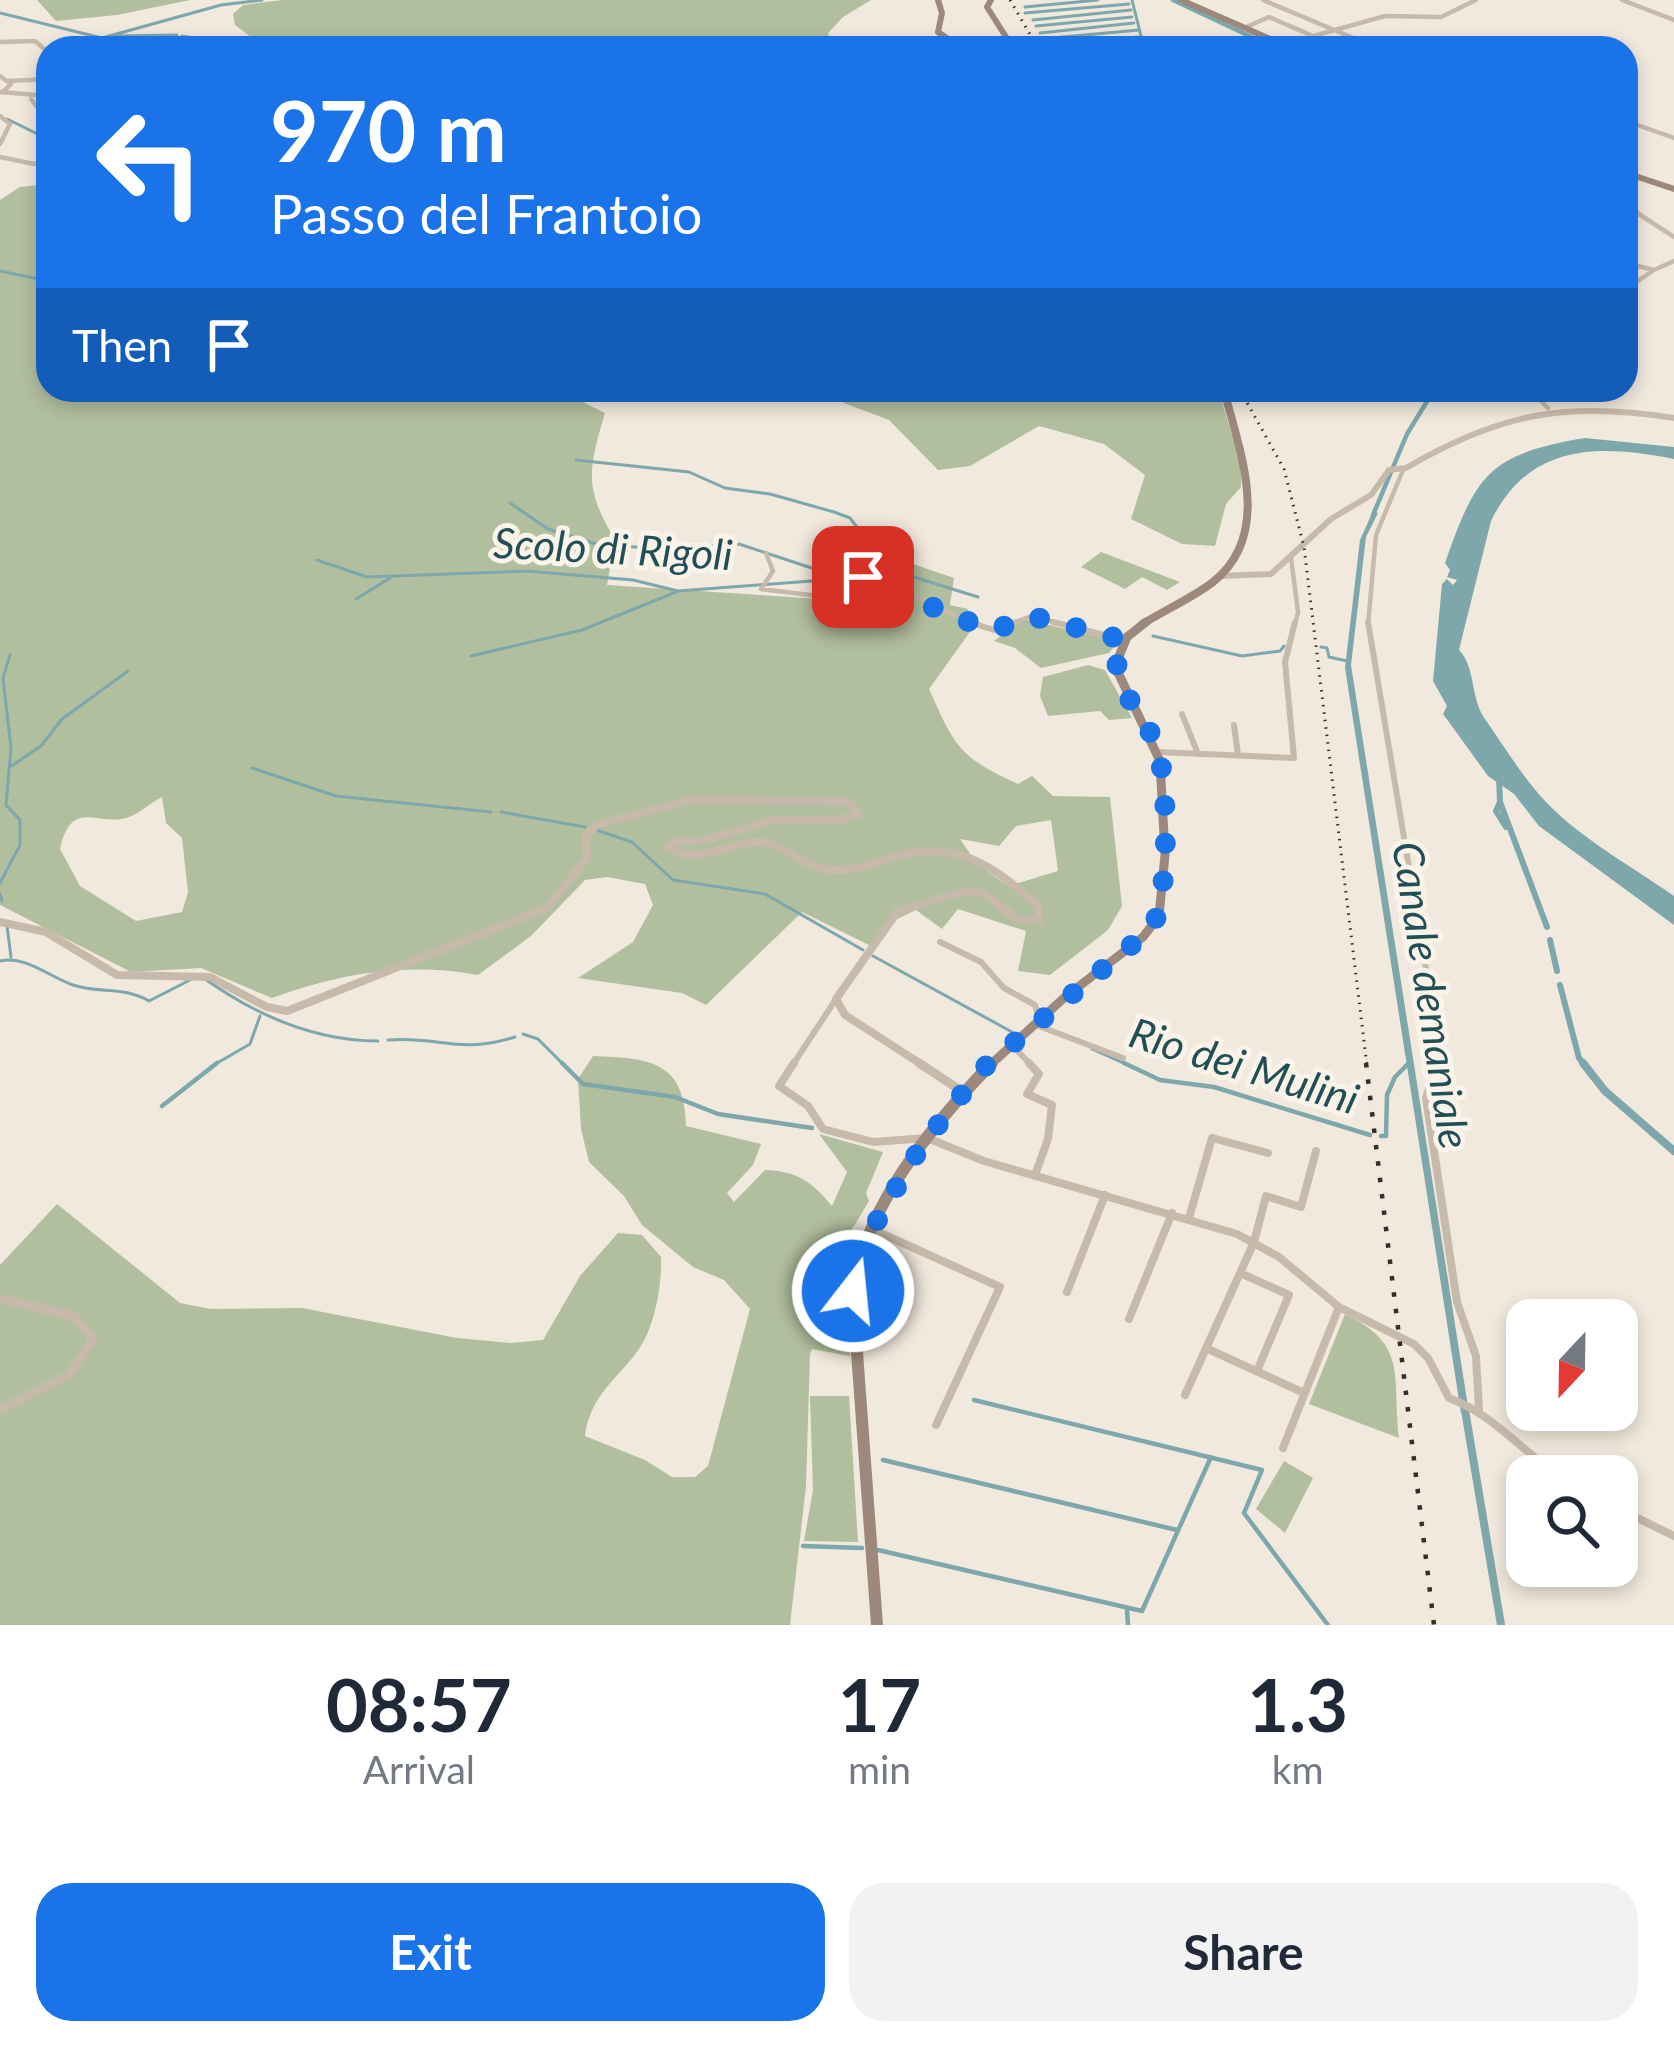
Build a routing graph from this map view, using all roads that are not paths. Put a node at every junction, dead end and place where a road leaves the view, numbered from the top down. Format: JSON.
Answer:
{"nodes":[{"id":1,"x":938,"y":0,"type":"edge"},
{"id":2,"x":991,"y":0,"type":"edge"},
{"id":3,"x":1181,"y":0,"type":"edge"},
{"id":4,"x":1263,"y":0,"type":"edge"},
{"id":5,"x":1476,"y":0,"type":"edge"},
{"id":6,"x":1622,"y":0,"type":"edge"},
{"id":7,"x":1674,"y":20,"type":"edge"},
{"id":8,"x":1246,"y":29,"type":"junction"},
{"id":9,"x":1329,"y":30,"type":"junction"},
{"id":10,"x":945,"y":36,"type":"edge"},
{"id":11,"x":1005,"y":36,"type":"edge"},
{"id":12,"x":1258,"y":36,"type":"edge"},
{"id":13,"x":1312,"y":36,"type":"joint"},
{"id":14,"x":1345,"y":36,"type":"edge"},
{"id":15,"x":0,"y":42,"type":"edge"},
{"id":16,"x":36,"y":42,"type":"edge"},
{"id":17,"x":0,"y":76,"type":"edge"},
{"id":18,"x":36,"y":80,"type":"edge"},
{"id":19,"x":9,"y":81,"type":"junction"},
{"id":20,"x":2,"y":92,"type":"edge"},
{"id":21,"x":26,"y":97,"type":"junction"},
{"id":22,"x":36,"y":97,"type":"edge"},
{"id":23,"x":36,"y":103,"type":"edge"},
{"id":24,"x":0,"y":116,"type":"edge"},
{"id":25,"x":1638,"y":125,"type":"edge"},
{"id":26,"x":1674,"y":138,"type":"edge"},
{"id":27,"x":0,"y":144,"type":"edge"},
{"id":28,"x":0,"y":157,"type":"edge"},
{"id":29,"x":36,"y":163,"type":"edge"},
{"id":30,"x":1638,"y":178,"type":"edge"},
{"id":31,"x":1674,"y":189,"type":"edge"},
{"id":32,"x":1638,"y":213,"type":"edge"},
{"id":33,"x":1674,"y":237,"type":"edge"},
{"id":34,"x":1674,"y":261,"type":"edge"},
{"id":35,"x":1638,"y":266,"type":"edge"},
{"id":36,"x":1654,"y":270,"type":"junction"},
{"id":37,"x":1638,"y":280,"type":"edge"},
{"id":38,"x":1228,"y":402,"type":"edge"},
{"id":39,"x":1543,"y":402,"type":"edge"},
{"id":40,"x":1548,"y":407,"type":"junction"},
{"id":41,"x":1674,"y":418,"type":"edge"},
{"id":42,"x":1398,"y":470,"type":"junction"},
{"id":43,"x":766,"y":553,"type":"dead end"},
{"id":44,"x":1291,"y":558,"type":"junction"},
{"id":45,"x":1220,"y":577,"type":"junction"},
{"id":46,"x":1124,"y":640,"type":"junction"},
{"id":47,"x":1181,"y":714,"type":"dead end"},
{"id":48,"x":1234,"y":725,"type":"dead end"},
{"id":49,"x":1159,"y":752,"type":"junction"},
{"id":50,"x":1198,"y":754,"type":"junction"},
{"id":51,"x":1238,"y":755,"type":"junction"},
{"id":52,"x":0,"y":922,"type":"edge"},
{"id":53,"x":940,"y":942,"type":"dead end"},
{"id":54,"x":836,"y":999,"type":"junction"},
{"id":55,"x":1036,"y":1021,"type":"junction"},
{"id":56,"x":1010,"y":1042,"type":"junction"},
{"id":57,"x":1123,"y":1058,"type":"dead end"},
{"id":58,"x":963,"y":1092,"type":"junction"},
{"id":59,"x":928,"y":1138,"type":"junction"},
{"id":60,"x":1316,"y":1151,"type":"dead end"},
{"id":61,"x":1268,"y":1153,"type":"dead end"},
{"id":62,"x":1035,"y":1175,"type":"junction"},
{"id":63,"x":1106,"y":1194,"type":"junction"},
{"id":64,"x":1172,"y":1213,"type":"junction"},
{"id":65,"x":1189,"y":1218,"type":"junction"},
{"id":66,"x":872,"y":1229,"type":"junction"},
{"id":67,"x":1254,"y":1242,"type":"junction"},
{"id":68,"x":1240,"y":1273,"type":"junction"},
{"id":69,"x":1067,"y":1292,"type":"dead end"},
{"id":70,"x":0,"y":1299,"type":"edge"},
{"id":71,"x":1339,"y":1306,"type":"junction"},
{"id":72,"x":1129,"y":1319,"type":"dead end"},
{"id":73,"x":1206,"y":1348,"type":"junction"},
{"id":74,"x":1257,"y":1371,"type":"junction"},
{"id":75,"x":1304,"y":1393,"type":"junction"},
{"id":76,"x":1185,"y":1394,"type":"dead end"},
{"id":77,"x":1475,"y":1407,"type":"junction"},
{"id":78,"x":0,"y":1410,"type":"edge"},
{"id":79,"x":936,"y":1425,"type":"dead end"},
{"id":80,"x":1283,"y":1448,"type":"dead end"},
{"id":81,"x":1528,"y":1455,"type":"edge"},
{"id":82,"x":1638,"y":1518,"type":"edge"},
{"id":83,"x":1674,"y":1536,"type":"edge"},
{"id":84,"x":877,"y":1625,"type":"edge"}],
"edges":[{"from":1,"to":10,"type":"main road"},
{"from":2,"to":11,"type":"main road"},
{"from":3,"to":8,"type":"main road"},
{"from":4,"to":9,"type":"street"},
{"from":5,"to":9,"type":"street"},
{"from":6,"to":7,"type":"street"},
{"from":8,"to":12,"type":"main road"},
{"from":8,"to":13,"type":"street"},
{"from":9,"to":13,"type":"street"},
{"from":9,"to":14,"type":"street"},
{"from":15,"to":16,"type":"street"},
{"from":17,"to":19,"type":"street"},
{"from":18,"to":19,"type":"street"},
{"from":19,"to":20,"type":"street"},
{"from":20,"to":21,"type":"street"},
{"from":21,"to":22,"type":"street"},
{"from":21,"to":23,"type":"street"},
{"from":24,"to":27,"type":"street"},
{"from":25,"to":26,"type":"street"},
{"from":28,"to":29,"type":"street"},
{"from":30,"to":31,"type":"main road"},
{"from":32,"to":33,"type":"street"},
{"from":34,"to":36,"type":"street"},
{"from":35,"to":36,"type":"street"},
{"from":36,"to":37,"type":"street"},
{"from":38,"to":45,"type":"main road"},
{"from":39,"to":40,"type":"street"},
{"from":40,"to":41,"type":"street"},
{"from":40,"to":42,"type":"street"},
{"from":42,"to":44,"type":"street"},
{"from":42,"to":77,"type":"street"},
{"from":43,"to":46,"type":"street"},
{"from":44,"to":45,"type":"street"},
{"from":44,"to":51,"type":"street"},
{"from":45,"to":46,"type":"main road"},
{"from":46,"to":49,"type":"main road"},
{"from":47,"to":50,"type":"street"},
{"from":48,"to":51,"type":"street"},
{"from":49,"to":50,"type":"street"},
{"from":49,"to":55,"type":"main road"},
{"from":50,"to":51,"type":"street"},
{"from":52,"to":54,"type":"street"},
{"from":53,"to":55,"type":"street"},
{"from":54,"to":58,"type":"street"},
{"from":54,"to":59,"type":"street"},
{"from":55,"to":56,"type":"main road"},
{"from":55,"to":57,"type":"street"},
{"from":56,"to":58,"type":"main road"},
{"from":56,"to":62,"type":"street"},
{"from":58,"to":59,"type":"main road"},
{"from":59,"to":62,"type":"street"},
{"from":59,"to":66,"type":"main road"},
{"from":60,"to":67,"type":"street"},
{"from":61,"to":65,"type":"street"},
{"from":62,"to":63,"type":"street"},
{"from":63,"to":64,"type":"street"},
{"from":63,"to":69,"type":"street"},
{"from":64,"to":65,"type":"street"},
{"from":64,"to":72,"type":"street"},
{"from":65,"to":67,"type":"street"},
{"from":66,"to":79,"type":"street"},
{"from":66,"to":84,"type":"main road"},
{"from":67,"to":68,"type":"street"},
{"from":67,"to":71,"type":"street"},
{"from":68,"to":73,"type":"street"},
{"from":68,"to":74,"type":"street"},
{"from":70,"to":78,"type":"street"},
{"from":71,"to":75,"type":"street"},
{"from":71,"to":77,"type":"street"},
{"from":73,"to":74,"type":"street"},
{"from":73,"to":76,"type":"street"},
{"from":74,"to":75,"type":"street"},
{"from":75,"to":80,"type":"street"},
{"from":77,"to":81,"type":"street"},
{"from":82,"to":83,"type":"street"}]}
